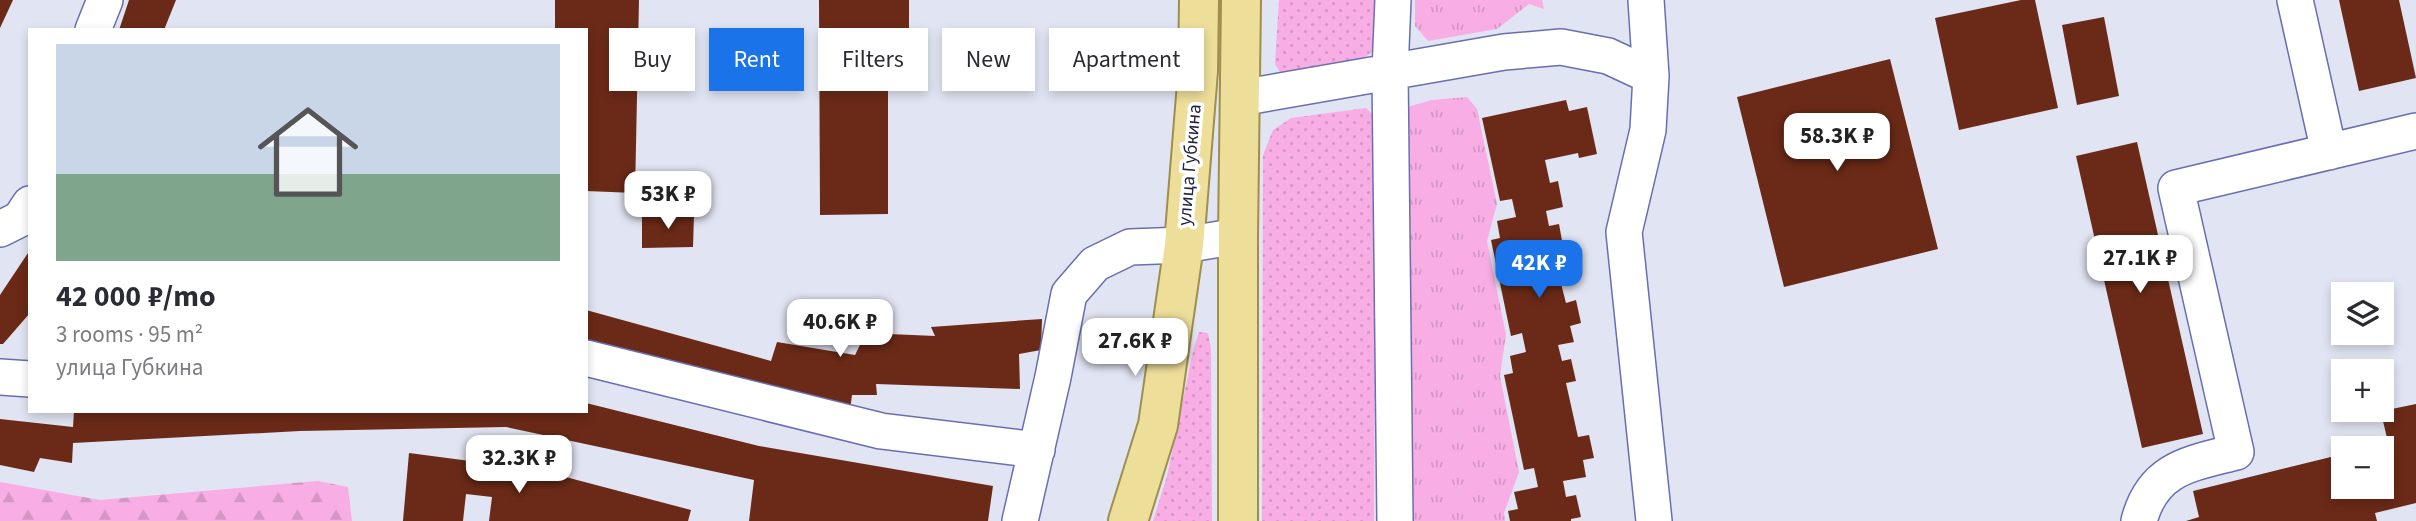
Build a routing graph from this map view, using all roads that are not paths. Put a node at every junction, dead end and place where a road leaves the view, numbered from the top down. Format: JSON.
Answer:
{"nodes":[{"id":1,"x":105,"y":0,"type":"edge"},
{"id":2,"x":1199,"y":0,"type":"edge"},
{"id":3,"x":1241,"y":0,"type":"edge"},
{"id":4,"x":1393,"y":0,"type":"edge"},
{"id":5,"x":1646,"y":0,"type":"edge"},
{"id":6,"x":2295,"y":0,"type":"edge"},
{"id":7,"x":94,"y":28,"type":"edge"},
{"id":8,"x":1390,"y":71,"type":"junction"},
{"id":9,"x":1651,"y":76,"type":"junction"},
{"id":10,"x":1240,"y":98,"type":"junction"},
{"id":11,"x":2416,"y":131,"type":"edge"},
{"id":12,"x":2329,"y":152,"type":"junction"},
{"id":13,"x":28,"y":207,"type":"edge"},
{"id":14,"x":0,"y":229,"type":"edge"},
{"id":15,"x":1238,"y":236,"type":"junction"},
{"id":16,"x":1184,"y":246,"type":"junction"},
{"id":17,"x":588,"y":358,"type":"edge"},
{"id":18,"x":0,"y":377,"type":"edge"},
{"id":19,"x":28,"y":379,"type":"edge"},
{"id":20,"x":1037,"y":450,"type":"junction"},
{"id":21,"x":1020,"y":521,"type":"edge"},
{"id":22,"x":1128,"y":521,"type":"edge"},
{"id":23,"x":1238,"y":521,"type":"edge"},
{"id":24,"x":1395,"y":521,"type":"edge"},
{"id":25,"x":1654,"y":521,"type":"edge"},
{"id":26,"x":2139,"y":521,"type":"edge"}],
"edges":[{"from":1,"to":7,"type":"lane"},
{"from":2,"to":16,"type":"main road","name":"улица Губкина"},
{"from":3,"to":10,"type":"main road"},
{"from":4,"to":8,"type":"lane"},
{"from":5,"to":9,"type":"lane"},
{"from":6,"to":12,"type":"lane"},
{"from":8,"to":9,"type":"lane"},
{"from":8,"to":10,"type":"lane"},
{"from":8,"to":24,"type":"lane"},
{"from":9,"to":25,"type":"lane"},
{"from":10,"to":15,"type":"main road"},
{"from":11,"to":12,"type":"lane"},
{"from":12,"to":26,"type":"lane"},
{"from":13,"to":14,"type":"lane"},
{"from":15,"to":16,"type":"lane"},
{"from":15,"to":23,"type":"main road"},
{"from":16,"to":20,"type":"lane"},
{"from":16,"to":22,"type":"main road","name":"улица Губкина"},
{"from":17,"to":20,"type":"lane"},
{"from":18,"to":19,"type":"lane"},
{"from":20,"to":21,"type":"lane"}]}
